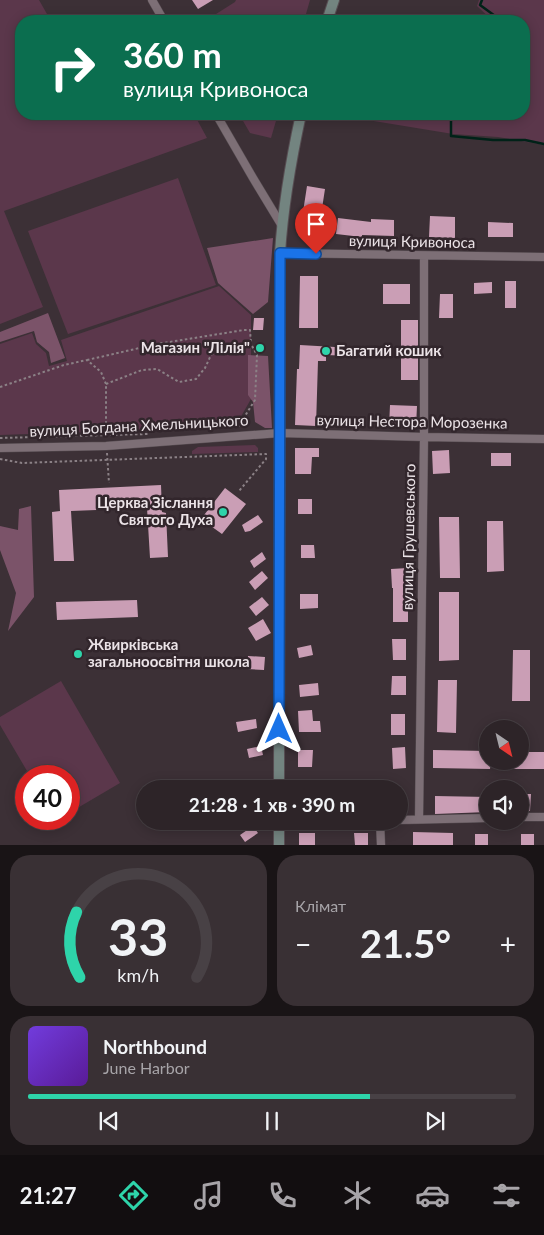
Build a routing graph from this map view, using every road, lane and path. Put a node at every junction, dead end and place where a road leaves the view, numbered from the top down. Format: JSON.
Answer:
{"nodes":[{"id":1,"x":152,"y":0,"type":"edge"},
{"id":2,"x":334,"y":0,"type":"edge"},
{"id":3,"x":161,"y":15,"type":"edge"},
{"id":4,"x":329,"y":15,"type":"edge"},
{"id":5,"x":219,"y":120,"type":"edge"},
{"id":6,"x":300,"y":120,"type":"edge"},
{"id":7,"x":282,"y":226,"type":"junction"},
{"id":8,"x":280,"y":253,"type":"junction"},
{"id":9,"x":424,"y":256,"type":"junction"},
{"id":10,"x":544,"y":257,"type":"edge"},
{"id":11,"x":251,"y":344,"type":"junction"},
{"id":12,"x":87,"y":360,"type":"junction"},
{"id":13,"x":106,"y":384,"type":"junction"},
{"id":14,"x":0,"y":387,"type":"edge"},
{"id":15,"x":106,"y":403,"type":"dead end"},
{"id":16,"x":236,"y":430,"type":"dead end"},
{"id":17,"x":280,"y":433,"type":"junction"},
{"id":18,"x":156,"y":434,"type":"dead end"},
{"id":19,"x":0,"y":438,"type":"edge"},
{"id":20,"x":424,"y":438,"type":"junction"},
{"id":21,"x":544,"y":439,"type":"edge"},
{"id":22,"x":0,"y":448,"type":"edge"},
{"id":23,"x":0,"y":459,"type":"edge"},
{"id":24,"x":240,"y":491,"type":"dead end"},
{"id":25,"x":279,"y":780,"type":"edge"},
{"id":26,"x":529,"y":817,"type":"edge"},
{"id":27,"x":544,"y":817,"type":"edge"},
{"id":28,"x":479,"y":818,"type":"edge"},
{"id":29,"x":419,"y":819,"type":"junction"},
{"id":30,"x":408,"y":820,"type":"edge"},
{"id":31,"x":279,"y":830,"type":"edge"},
{"id":32,"x":380,"y":830,"type":"edge"},
{"id":33,"x":279,"y":845,"type":"edge"},
{"id":34,"x":381,"y":845,"type":"edge"}],
"edges":[{"from":1,"to":3,"type":"street"},
{"from":2,"to":4,"type":"street"},
{"from":5,"to":7,"type":"street"},
{"from":6,"to":7,"type":"street"},
{"from":7,"to":8,"type":"street"},
{"from":8,"to":9,"type":"street","name":"вулиця Кривоноса"},
{"from":8,"to":17,"type":"street"},
{"from":9,"to":10,"type":"street","name":"вулиця Кривоноса"},
{"from":9,"to":20,"type":"street","name":"вулиця Грушевського"},
{"from":11,"to":12,"type":"path"},
{"from":11,"to":13,"type":"path"},
{"from":11,"to":16,"type":"path"},
{"from":12,"to":13,"type":"path"},
{"from":12,"to":14,"type":"path"},
{"from":13,"to":15,"type":"path"},
{"from":17,"to":20,"type":"street","name":"вулиця Нестора Морозенка"},
{"from":17,"to":22,"type":"street","name":"вулиця Богдана Хмельницького"},
{"from":17,"to":25,"type":"street"},
{"from":18,"to":19,"type":"path"},
{"from":20,"to":21,"type":"street","name":"вулиця Нестора Морозенка"},
{"from":20,"to":29,"type":"street","name":"вулиця Грушевського"},
{"from":23,"to":24,"type":"path"},
{"from":26,"to":27,"type":"street"},
{"from":28,"to":29,"type":"street"},
{"from":29,"to":30,"type":"street"},
{"from":31,"to":33,"type":"street"},
{"from":32,"to":34,"type":"street"}]}
